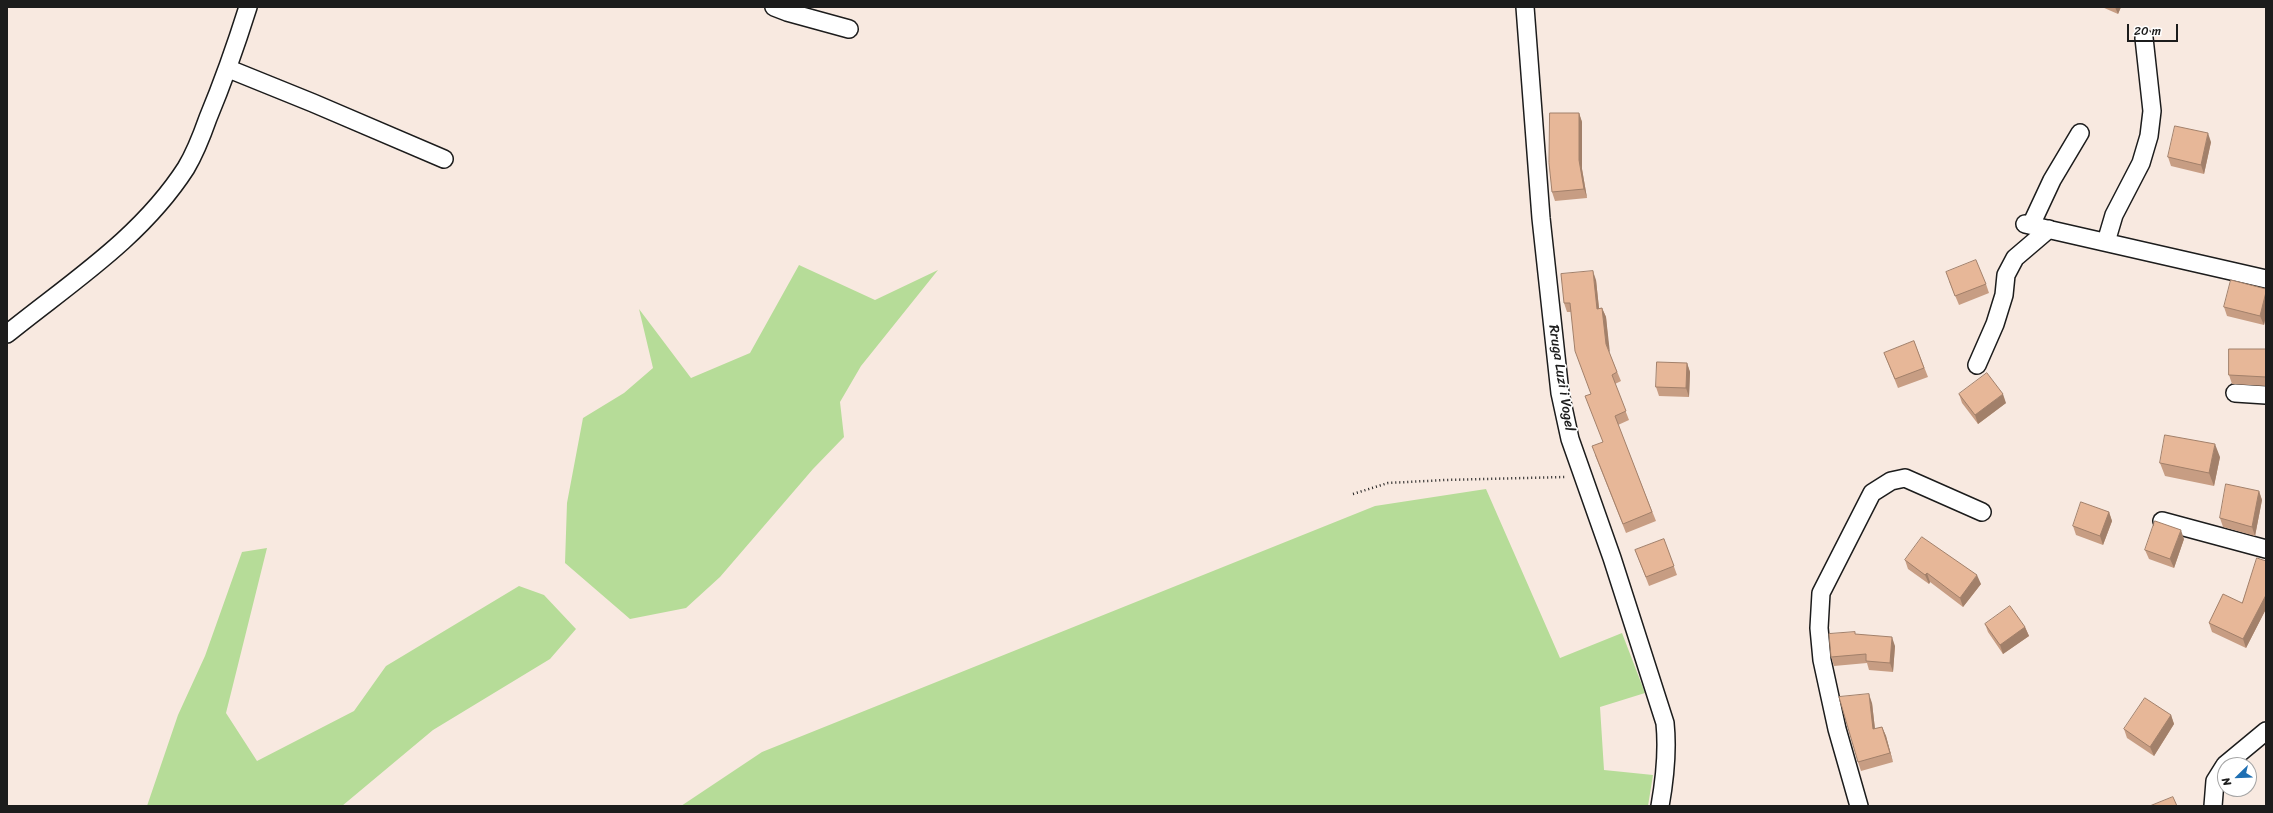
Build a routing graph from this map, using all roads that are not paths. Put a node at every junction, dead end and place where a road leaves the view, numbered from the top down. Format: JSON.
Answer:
{"nodes":[{"id":1,"x":248,"y":7,"type":"edge"},
{"id":2,"x":774,"y":7,"type":"edge"},
{"id":3,"x":1525,"y":7,"type":"edge"},
{"id":4,"x":849,"y":29,"type":"dead end"},
{"id":5,"x":2144,"y":38,"type":"dead end"},
{"id":6,"x":228,"y":69,"type":"junction"},
{"id":7,"x":2080,"y":133,"type":"dead end"},
{"id":8,"x":444,"y":159,"type":"dead end"},
{"id":9,"x":2049,"y":229,"type":"junction"},
{"id":10,"x":2106,"y":242,"type":"junction"},
{"id":11,"x":2266,"y":279,"type":"edge"},
{"id":12,"x":7,"y":334,"type":"edge"},
{"id":13,"x":1977,"y":365,"type":"dead end"},
{"id":14,"x":2234,"y":394,"type":"dead end"},
{"id":15,"x":2266,"y":395,"type":"edge"},
{"id":16,"x":1982,"y":512,"type":"dead end"},
{"id":17,"x":2162,"y":521,"type":"dead end"},
{"id":18,"x":2266,"y":549,"type":"edge"},
{"id":19,"x":2266,"y":731,"type":"edge"},
{"id":20,"x":2235,"y":757,"type":"edge"},
{"id":21,"x":2217,"y":778,"type":"edge"},
{"id":22,"x":1660,"y":806,"type":"edge"},
{"id":23,"x":1859,"y":806,"type":"edge"},
{"id":24,"x":2212,"y":806,"type":"edge"}],
"edges":[{"from":1,"to":6,"type":"street"},
{"from":2,"to":4,"type":"street"},
{"from":3,"to":22,"type":"street","name":"Rruga Luzi i Vogel"},
{"from":5,"to":10,"type":"street"},
{"from":6,"to":8,"type":"street"},
{"from":6,"to":12,"type":"street"},
{"from":7,"to":9,"type":"street"},
{"from":9,"to":10,"type":"street"},
{"from":9,"to":13,"type":"street"},
{"from":10,"to":11,"type":"street"},
{"from":14,"to":15,"type":"street"},
{"from":16,"to":23,"type":"street"},
{"from":17,"to":18,"type":"street"},
{"from":19,"to":20,"type":"street"},
{"from":21,"to":24,"type":"street"}]}
